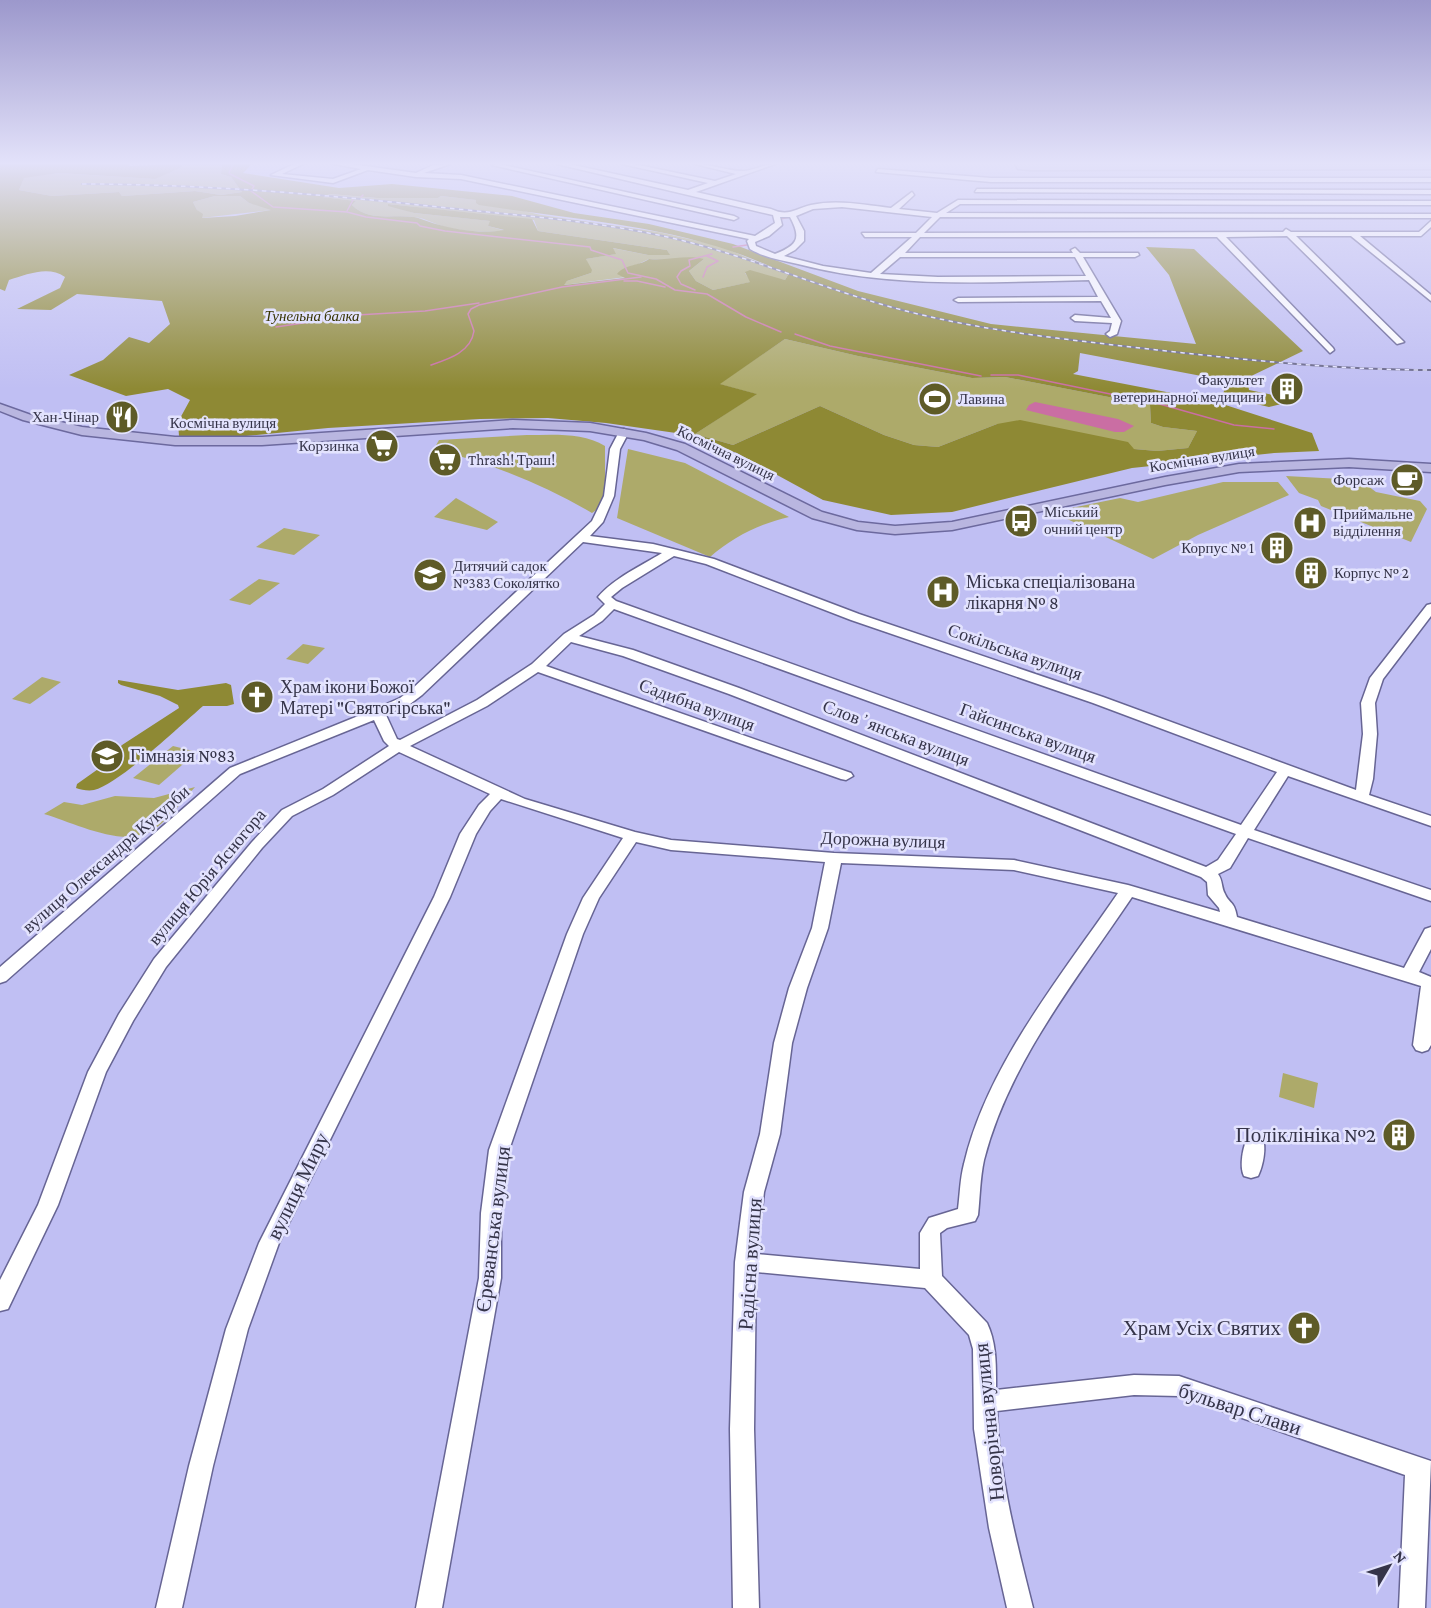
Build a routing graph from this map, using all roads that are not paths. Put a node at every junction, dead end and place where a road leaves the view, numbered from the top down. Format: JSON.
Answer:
{"nodes":[{"id":1,"x":754,"y":239,"type":"edge"},
{"id":2,"x":801,"y":239,"type":"edge"},
{"id":3,"x":915,"y":239,"type":"edge"},
{"id":4,"x":1067,"y":239,"type":"edge"},
{"id":5,"x":1224,"y":239,"type":"edge"},
{"id":6,"x":1294,"y":239,"type":"edge"},
{"id":7,"x":1359,"y":239,"type":"edge"},
{"id":8,"x":898,"y":255,"type":"junction"},
{"id":9,"x":1078,"y":255,"type":"junction"},
{"id":10,"x":1135,"y":255,"type":"dead end"},
{"id":11,"x":777,"y":256,"type":"junction"},
{"id":12,"x":874,"y":275,"type":"junction"},
{"id":13,"x":1093,"y":278,"type":"junction"},
{"id":14,"x":1102,"y":298,"type":"junction"},
{"id":15,"x":1430,"y":298,"type":"edge"},
{"id":16,"x":958,"y":300,"type":"dead end"},
{"id":17,"x":1075,"y":318,"type":"dead end"},
{"id":18,"x":1117,"y":321,"type":"junction"},
{"id":19,"x":1110,"y":334,"type":"dead end"},
{"id":20,"x":1400,"y":342,"type":"dead end"},
{"id":21,"x":1330,"y":350,"type":"dead end"},
{"id":22,"x":0,"y":407,"type":"edge"},
{"id":23,"x":624,"y":432,"type":"junction"},
{"id":24,"x":1431,"y":468,"type":"edge"},
{"id":25,"x":582,"y":538,"type":"junction"},
{"id":26,"x":670,"y":553,"type":"junction"},
{"id":27,"x":612,"y":604,"type":"junction"},
{"id":28,"x":1431,"y":608,"type":"edge"},
{"id":29,"x":569,"y":637,"type":"junction"},
{"id":30,"x":537,"y":667,"type":"junction"},
{"id":31,"x":378,"y":713,"type":"junction"},
{"id":32,"x":399,"y":746,"type":"junction"},
{"id":33,"x":1285,"y":770,"type":"junction"},
{"id":34,"x":846,"y":776,"type":"dead end"},
{"id":35,"x":499,"y":793,"type":"junction"},
{"id":36,"x":1361,"y":796,"type":"junction"},
{"id":37,"x":1431,"y":821,"type":"edge"},
{"id":38,"x":1245,"y":832,"type":"junction"},
{"id":39,"x":632,"y":836,"type":"junction"},
{"id":40,"x":834,"y":858,"type":"junction"},
{"id":41,"x":1207,"y":873,"type":"junction"},
{"id":42,"x":1128,"y":890,"type":"junction"},
{"id":43,"x":1431,"y":896,"type":"edge"},
{"id":44,"x":1229,"y":922,"type":"junction"},
{"id":45,"x":1431,"y":933,"type":"edge"},
{"id":46,"x":1409,"y":975,"type":"junction"},
{"id":47,"x":0,"y":976,"type":"edge"},
{"id":48,"x":1422,"y":1045,"type":"dead end"},
{"id":49,"x":1256,"y":1142,"type":"dead end"},
{"id":50,"x":1251,"y":1170,"type":"dead end"},
{"id":51,"x":746,"y":1262,"type":"junction"},
{"id":52,"x":931,"y":1279,"type":"junction"},
{"id":53,"x":0,"y":1302,"type":"edge"},
{"id":54,"x":985,"y":1401,"type":"junction"},
{"id":55,"x":1424,"y":1470,"type":"edge"},
{"id":56,"x":169,"y":1608,"type":"edge"},
{"id":57,"x":429,"y":1608,"type":"edge"},
{"id":58,"x":746,"y":1608,"type":"edge"},
{"id":59,"x":1020,"y":1608,"type":"edge"},
{"id":60,"x":1412,"y":1608,"type":"edge"}],
"edges":[{"from":1,"to":11,"type":"street"},
{"from":2,"to":11,"type":"street"},
{"from":3,"to":8,"type":"street"},
{"from":4,"to":9,"type":"street"},
{"from":5,"to":21,"type":"street"},
{"from":6,"to":20,"type":"street"},
{"from":7,"to":15,"type":"street"},
{"from":8,"to":9,"type":"street"},
{"from":8,"to":12,"type":"street"},
{"from":9,"to":10,"type":"street"},
{"from":9,"to":13,"type":"street"},
{"from":11,"to":12,"type":"street"},
{"from":12,"to":13,"type":"street"},
{"from":13,"to":14,"type":"street"},
{"from":14,"to":16,"type":"street"},
{"from":14,"to":18,"type":"street"},
{"from":17,"to":18,"type":"street"},
{"from":18,"to":19,"type":"street"},
{"from":22,"to":23,"type":"main road","name":"Космічна вулиця"},
{"from":23,"to":24,"type":"main road","name":"Космічна вулиця"},
{"from":23,"to":25,"type":"street","name":"вулиця Олександра Кукурби"},
{"from":25,"to":26,"type":"street","name":"Сокільська вулиця"},
{"from":25,"to":31,"type":"street","name":"вулиця Олександра Кукурби"},
{"from":26,"to":27,"type":"street","name":"вулиця Юрія Ясногора"},
{"from":26,"to":33,"type":"street","name":"Сокільська вулиця"},
{"from":27,"to":29,"type":"street","name":"вулиця Юрія Ясногора"},
{"from":27,"to":38,"type":"street","name":"Гайсинська вулиця"},
{"from":28,"to":36,"type":"street"},
{"from":29,"to":30,"type":"street","name":"вулиця Юрія Ясногора"},
{"from":29,"to":41,"type":"street","name":"Словʼянська вулиця"},
{"from":30,"to":32,"type":"street","name":"вулиця Юрія Ясногора"},
{"from":30,"to":34,"type":"street","name":"Садибна вулиця"},
{"from":31,"to":32,"type":"street","name":"Дорожна вулиця"},
{"from":31,"to":47,"type":"street","name":"вулиця Олександра Кукурби"},
{"from":32,"to":35,"type":"street","name":"Дорожна вулиця"},
{"from":32,"to":53,"type":"street","name":"вулиця Юрія Ясногора"},
{"from":33,"to":36,"type":"street","name":"Сокільська вулиця"},
{"from":33,"to":38,"type":"street"},
{"from":35,"to":39,"type":"street","name":"Дорожна вулиця"},
{"from":35,"to":56,"type":"street","name":"вулиця Миру"},
{"from":36,"to":37,"type":"street","name":"Сокільська вулиця"},
{"from":38,"to":41,"type":"street"},
{"from":38,"to":43,"type":"street","name":"Гайсинська вулиця"},
{"from":39,"to":40,"type":"street","name":"Дорожна вулиця"},
{"from":39,"to":57,"type":"street","name":"Єреванська вулиця"},
{"from":40,"to":42,"type":"street","name":"Дорожна вулиця"},
{"from":40,"to":51,"type":"street","name":"Радісна вулиця"},
{"from":41,"to":44,"type":"street"},
{"from":42,"to":44,"type":"street","name":"Дорожна вулиця"},
{"from":42,"to":52,"type":"street"},
{"from":44,"to":46,"type":"street","name":"Дорожна вулиця"},
{"from":45,"to":46,"type":"street"},
{"from":46,"to":48,"type":"street"},
{"from":49,"to":50,"type":"street"},
{"from":51,"to":52,"type":"street"},
{"from":51,"to":58,"type":"street","name":"Радісна вулиця"},
{"from":52,"to":54,"type":"street","name":"Новорічна вулиця"},
{"from":54,"to":55,"type":"street","name":"бульвар Слави"},
{"from":54,"to":59,"type":"street","name":"Новорічна вулиця"},
{"from":55,"to":60,"type":"street","name":"бульвар Слави"}]}
